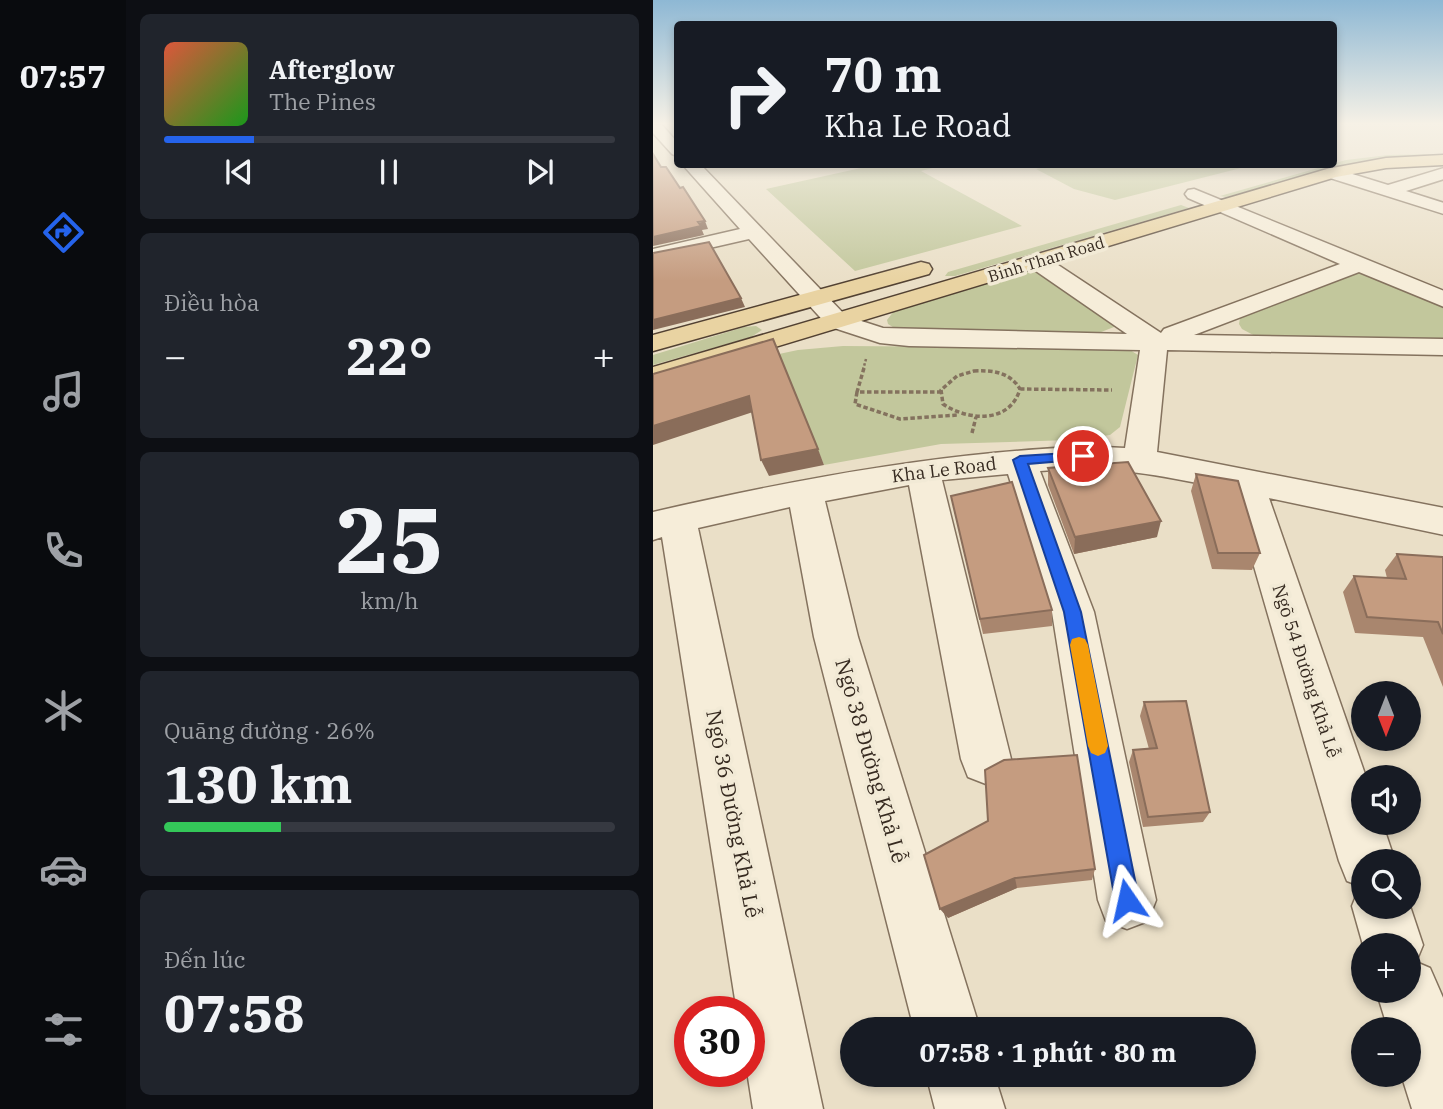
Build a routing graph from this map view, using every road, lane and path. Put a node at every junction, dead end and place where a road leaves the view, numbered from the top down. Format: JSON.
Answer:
{"nodes":[{"id":1,"x":702,"y":177,"type":"edge"},
{"id":2,"x":1256,"y":177,"type":"edge"},
{"id":3,"x":1301,"y":177,"type":"edge"},
{"id":4,"x":1357,"y":177,"type":"edge"},
{"id":5,"x":1431,"y":177,"type":"edge"},
{"id":6,"x":1387,"y":191,"type":"junction"},
{"id":7,"x":1194,"y":194,"type":"junction"},
{"id":8,"x":1223,"y":206,"type":"junction"},
{"id":9,"x":1443,"y":209,"type":"edge"},
{"id":10,"x":1127,"y":213,"type":"dead end"},
{"id":11,"x":754,"y":232,"type":"junction"},
{"id":12,"x":653,"y":255,"type":"edge"},
{"id":13,"x":1038,"y":262,"type":"junction"},
{"id":14,"x":940,"y":264,"type":"dead end"},
{"id":15,"x":1359,"y":264,"type":"junction"},
{"id":16,"x":815,"y":298,"type":"junction"},
{"id":17,"x":1443,"y":300,"type":"edge"},
{"id":18,"x":837,"y":321,"type":"junction"},
{"id":19,"x":1155,"y":341,"type":"junction"},
{"id":20,"x":653,"y":343,"type":"edge"},
{"id":21,"x":1443,"y":347,"type":"edge"},
{"id":22,"x":869,"y":350,"type":"dead end"},
{"id":23,"x":653,"y":376,"type":"edge"},
{"id":24,"x":1021,"y":389,"type":"junction"},
{"id":25,"x":1124,"y":390,"type":"dead end"},
{"id":26,"x":857,"y":392,"type":"junction"},
{"id":27,"x":941,"y":392,"type":"junction"},
{"id":28,"x":959,"y":415,"type":"junction"},
{"id":29,"x":976,"y":417,"type":"junction"},
{"id":30,"x":971,"y":437,"type":"dead end"},
{"id":31,"x":1020,"y":460,"type":"junction"},
{"id":32,"x":1140,"y":460,"type":"junction"},
{"id":33,"x":923,"y":471,"type":"junction"},
{"id":34,"x":1246,"y":481,"type":"junction"},
{"id":35,"x":805,"y":491,"type":"junction"},
{"id":36,"x":1443,"y":522,"type":"edge"},
{"id":37,"x":666,"y":523,"type":"edge"},
{"id":38,"x":986,"y":759,"type":"dead end"},
{"id":39,"x":1363,"y":849,"type":"edge"},
{"id":40,"x":1127,"y":900,"type":"dead end"},
{"id":41,"x":1412,"y":1003,"type":"edge"},
{"id":42,"x":944,"y":1017,"type":"edge"},
{"id":43,"x":964,"y":1087,"type":"edge"},
{"id":44,"x":1443,"y":1101,"type":"edge"},
{"id":45,"x":788,"y":1109,"type":"edge"},
{"id":46,"x":970,"y":1109,"type":"edge"}],
"edges":[{"from":1,"to":11,"type":"street"},
{"from":2,"to":7,"type":"main road"},
{"from":3,"to":8,"type":"main road","name":"Binh Than Road"},
{"from":4,"to":6,"type":"street"},
{"from":5,"to":6,"type":"street"},
{"from":6,"to":9,"type":"street"},
{"from":7,"to":8,"type":"street"},
{"from":7,"to":10,"type":"main road"},
{"from":8,"to":13,"type":"main road","name":"Binh Than Road"},
{"from":8,"to":15,"type":"street"},
{"from":11,"to":12,"type":"street"},
{"from":11,"to":16,"type":"street"},
{"from":13,"to":18,"type":"main road","name":"Binh Than Road"},
{"from":13,"to":19,"type":"street"},
{"from":14,"to":16,"type":"main road"},
{"from":15,"to":17,"type":"street"},
{"from":15,"to":19,"type":"street"},
{"from":16,"to":18,"type":"street"},
{"from":16,"to":20,"type":"main road"},
{"from":18,"to":19,"type":"street"},
{"from":18,"to":23,"type":"main road","name":"Binh Than Road"},
{"from":19,"to":21,"type":"street"},
{"from":19,"to":32,"type":"street"},
{"from":22,"to":26,"type":"path"},
{"from":24,"to":25,"type":"path"},
{"from":24,"to":27,"type":"path"},
{"from":24,"to":29,"type":"path"},
{"from":26,"to":27,"type":"path"},
{"from":26,"to":28,"type":"path"},
{"from":27,"to":28,"type":"path"},
{"from":28,"to":29,"type":"path"},
{"from":29,"to":30,"type":"path"},
{"from":31,"to":32,"type":"street","name":"Kha Le Road"},
{"from":31,"to":33,"type":"street","name":"Kha Le Road"},
{"from":31,"to":40,"type":"street"},
{"from":32,"to":34,"type":"street","name":"Kha Le Road"},
{"from":33,"to":35,"type":"street","name":"Kha Le Road"},
{"from":33,"to":38,"type":"street"},
{"from":34,"to":36,"type":"street","name":"Kha Le Road"},
{"from":34,"to":39,"type":"street","name":"Ngõ 54 Đường Khả Lễ"},
{"from":35,"to":37,"type":"street","name":"Kha Le Road"},
{"from":35,"to":42,"type":"street","name":"Ngõ 38 Đường Khả Lễ"},
{"from":37,"to":45,"type":"street","name":"Ngõ 36 Đường Khả Lễ"},
{"from":41,"to":44,"type":"street"},
{"from":43,"to":46,"type":"street"}]}
